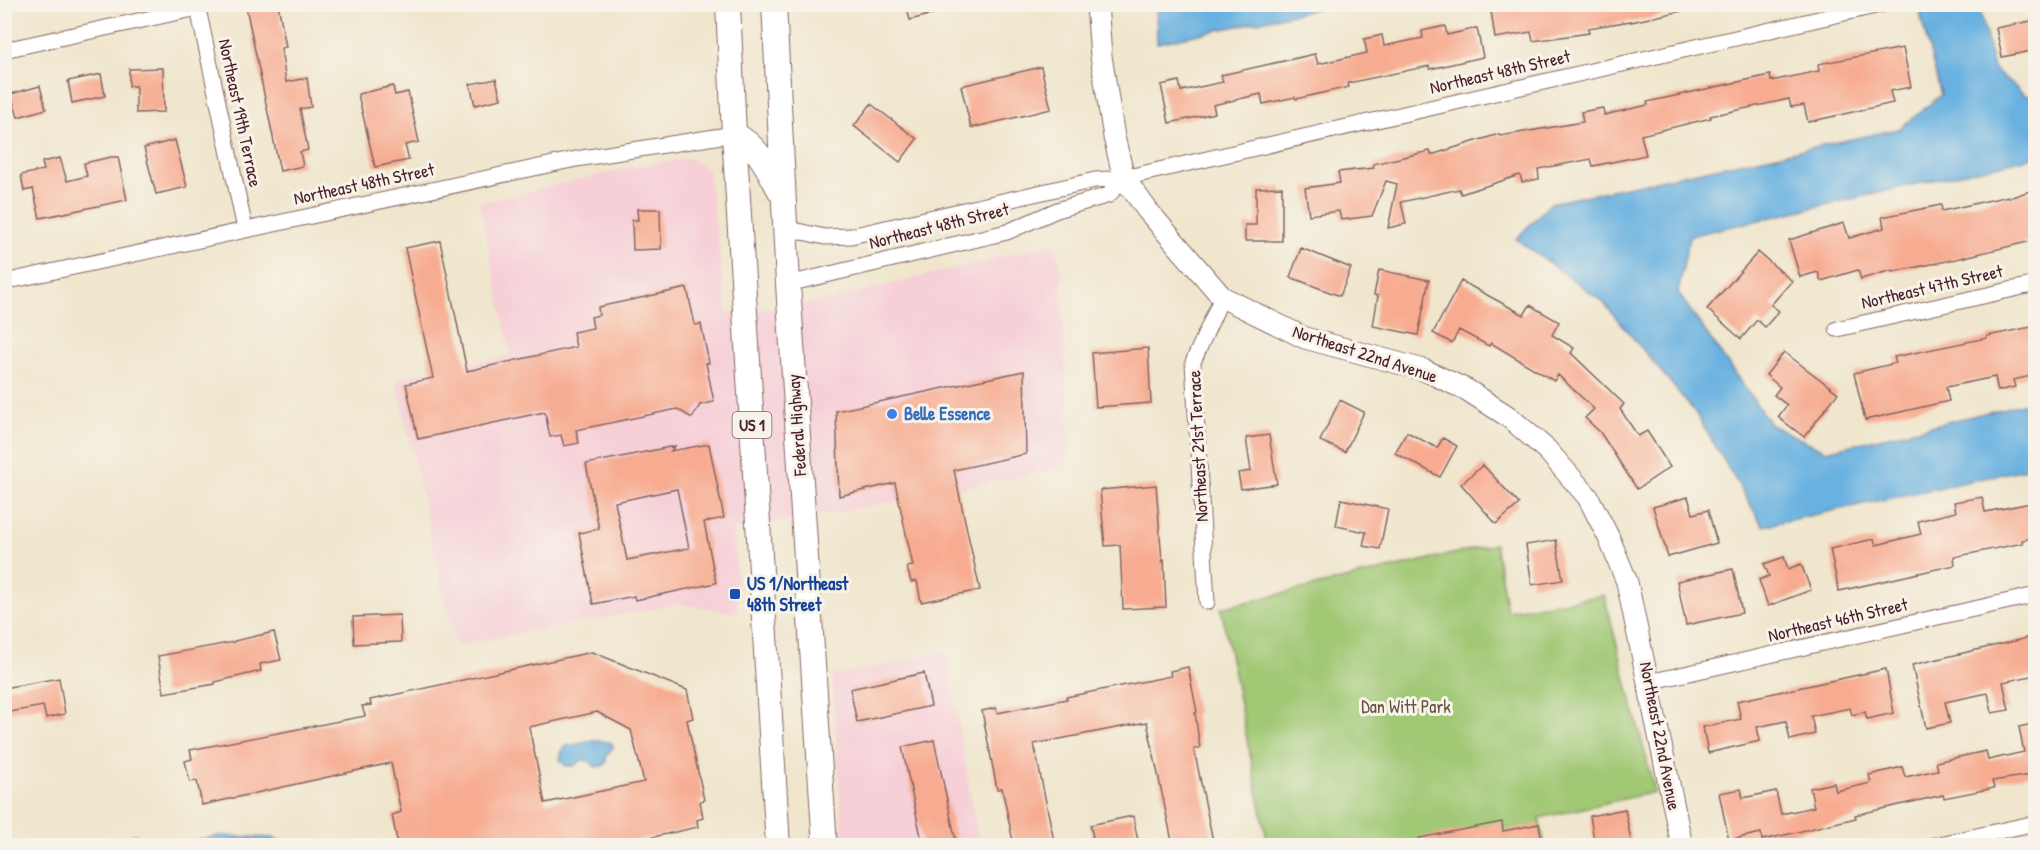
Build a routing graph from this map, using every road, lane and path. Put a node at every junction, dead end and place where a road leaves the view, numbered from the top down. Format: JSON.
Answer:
{"nodes":[{"id":1,"x":728,"y":4,"type":"edge"},
{"id":2,"x":774,"y":4,"type":"edge"},
{"id":3,"x":1097,"y":4,"type":"edge"},
{"id":4,"x":197,"y":6,"type":"edge"},
{"id":5,"x":1878,"y":6,"type":"edge"},
{"id":6,"x":4,"y":50,"type":"edge"},
{"id":7,"x":734,"y":134,"type":"junction"},
{"id":8,"x":1124,"y":178,"type":"junction"},
{"id":9,"x":783,"y":196,"type":"junction"},
{"id":10,"x":784,"y":228,"type":"junction"},
{"id":11,"x":245,"y":229,"type":"junction"},
{"id":12,"x":4,"y":282,"type":"edge"},
{"id":13,"x":788,"y":284,"type":"junction"},
{"id":14,"x":2036,"y":284,"type":"edge"},
{"id":15,"x":1221,"y":297,"type":"junction"},
{"id":16,"x":1837,"y":329,"type":"dead end"},
{"id":17,"x":2036,"y":595,"type":"edge"},
{"id":18,"x":1207,"y":602,"type":"dead end"},
{"id":19,"x":1649,"y":682,"type":"junction"},
{"id":20,"x":775,"y":799,"type":"junction"},
{"id":21,"x":2036,"y":822,"type":"edge"},
{"id":22,"x":778,"y":846,"type":"edge"},
{"id":23,"x":789,"y":846,"type":"edge"},
{"id":24,"x":825,"y":846,"type":"edge"},
{"id":25,"x":1682,"y":846,"type":"edge"},
{"id":26,"x":1931,"y":846,"type":"edge"}],
"edges":[{"from":1,"to":7,"type":"main road","number":"US 1"},
{"from":2,"to":9,"type":"main road","name":"Federal Highway","number":"US 1"},
{"from":3,"to":8,"type":"street"},
{"from":4,"to":6,"type":"street"},
{"from":4,"to":11,"type":"street","name":"Northeast 19th Terrace"},
{"from":5,"to":8,"type":"street","name":"Northeast 48th Street"},
{"from":7,"to":9,"type":"main road"},
{"from":7,"to":11,"type":"street","name":"Northeast 48th Street"},
{"from":7,"to":20,"type":"main road","number":"US 1"},
{"from":8,"to":10,"type":"street","name":"Northeast 48th Street"},
{"from":8,"to":13,"type":"street","name":"Northeast 48th Street"},
{"from":8,"to":15,"type":"street","name":"Northeast 22nd Avenue"},
{"from":9,"to":10,"type":"main road","name":"Federal Highway","number":"US 1"},
{"from":10,"to":13,"type":"main road","name":"Federal Highway","number":"US 1"},
{"from":11,"to":12,"type":"street","name":"Northeast 48th Street"},
{"from":13,"to":24,"type":"main road","name":"Federal Highway","number":"US 1"},
{"from":14,"to":16,"type":"street","name":"Northeast 47th Street"},
{"from":15,"to":18,"type":"street","name":"Northeast 21st Terrace"},
{"from":15,"to":19,"type":"street","name":"Northeast 22nd Avenue"},
{"from":17,"to":19,"type":"street","name":"Northeast 46th Street"},
{"from":19,"to":25,"type":"street","name":"Northeast 22nd Avenue"},
{"from":20,"to":22,"type":"main road","number":"US 1"},
{"from":20,"to":23,"type":"main road"},
{"from":21,"to":26,"type":"street"}]}
